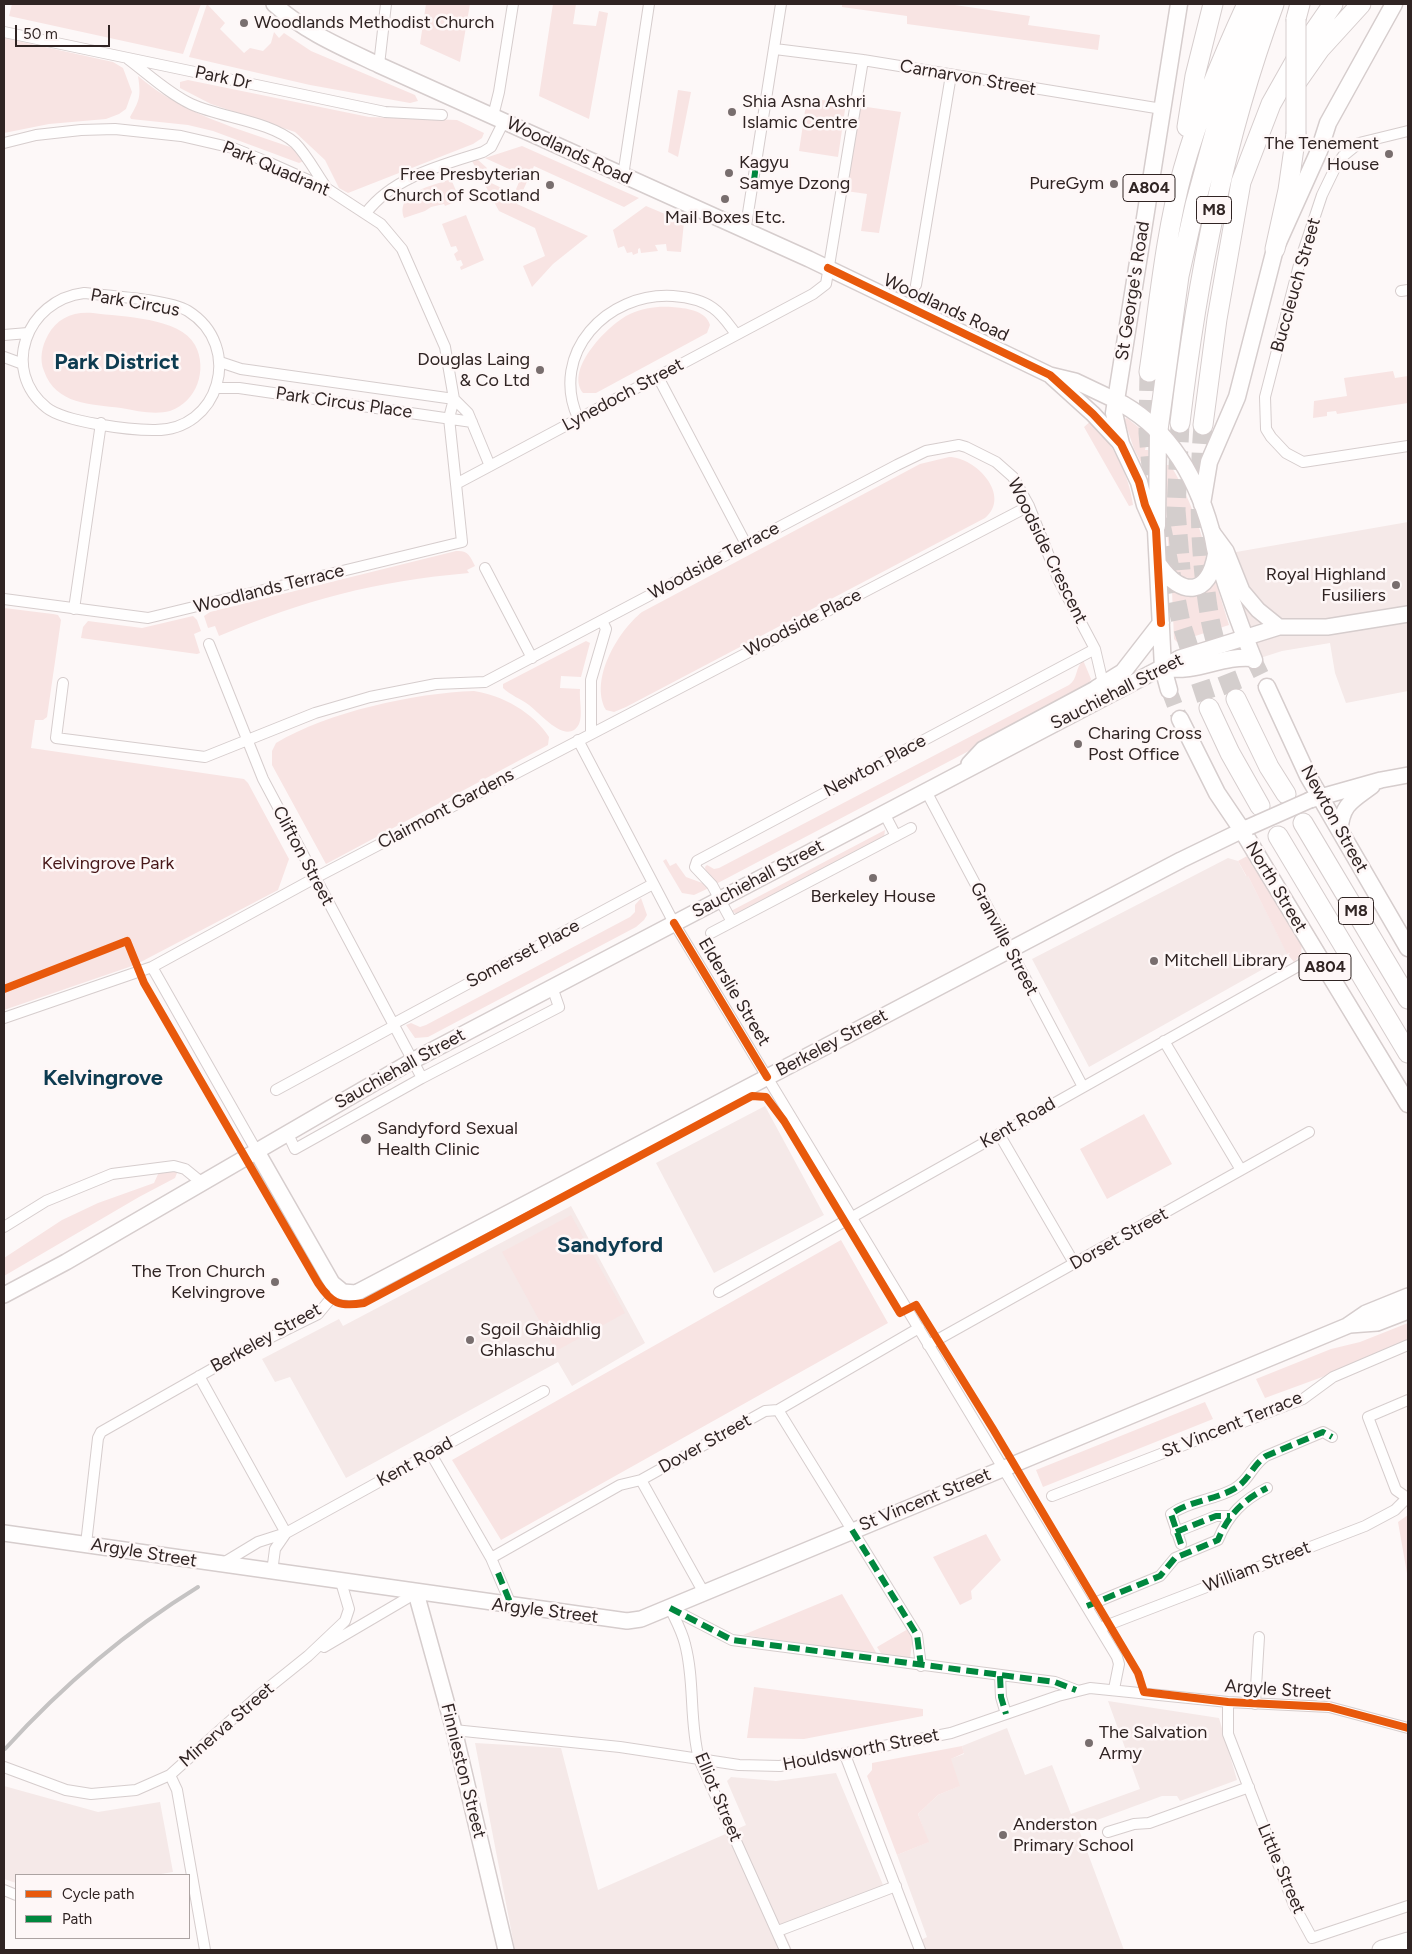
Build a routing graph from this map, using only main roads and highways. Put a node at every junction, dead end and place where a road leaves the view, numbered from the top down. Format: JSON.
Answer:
{"nodes":[{"id":1,"x":1179,"y":4,"type":"edge"},
{"id":2,"x":1213,"y":4,"type":"edge"},
{"id":3,"x":1247,"y":4,"type":"edge"},
{"id":4,"x":1261,"y":4,"type":"edge"},
{"id":5,"x":1274,"y":4,"type":"edge"},
{"id":6,"x":1333,"y":4,"type":"edge"},
{"id":7,"x":1362,"y":4,"type":"edge"},
{"id":8,"x":1394,"y":4,"type":"edge"},
{"id":9,"x":1298,"y":12,"type":"edge"},
{"id":10,"x":1183,"y":171,"type":"junction"},
{"id":11,"x":1275,"y":249,"type":"junction"},
{"id":12,"x":1217,"y":320,"type":"junction"},
{"id":13,"x":1149,"y":372,"type":"tunnel mouth"},
{"id":14,"x":1115,"y":400,"type":"junction"},
{"id":15,"x":1154,"y":421,"type":"junction"},
{"id":16,"x":1180,"y":423,"type":"tunnel mouth"},
{"id":17,"x":1203,"y":425,"type":"tunnel mouth"},
{"id":18,"x":1202,"y":504,"type":"junction"},
{"id":19,"x":1156,"y":530,"type":"junction"},
{"id":20,"x":1216,"y":554,"type":"junction"},
{"id":21,"x":1159,"y":565,"type":"junction"},
{"id":22,"x":1161,"y":624,"type":"junction"},
{"id":23,"x":1163,"y":668,"type":"junction"},
{"id":24,"x":1097,"y":688,"type":"road end"},
{"id":25,"x":1267,"y":688,"type":"tunnel mouth"},
{"id":26,"x":1169,"y":690,"type":"tunnel mouth"},
{"id":27,"x":1236,"y":699,"type":"tunnel mouth"},
{"id":28,"x":1210,"y":708,"type":"tunnel mouth"},
{"id":29,"x":1180,"y":719,"type":"tunnel mouth"},
{"id":30,"x":1286,"y":794,"type":"dead end"},
{"id":31,"x":1260,"y":806,"type":"dead end"},
{"id":32,"x":1303,"y":823,"type":"dead end"},
{"id":33,"x":1278,"y":836,"type":"dead end"},
{"id":34,"x":1408,"y":948,"type":"edge"},
{"id":35,"x":1408,"y":1000,"type":"edge"},
{"id":36,"x":1408,"y":1053,"type":"edge"},
{"id":37,"x":1408,"y":1104,"type":"edge"},
{"id":38,"x":1408,"y":1942,"type":"edge"},
{"id":39,"x":1382,"y":1950,"type":"edge"}],
"edges":[{"from":1,"to":14,"type":"main road","name":"St George's Road","number":"A804"},
{"from":2,"to":10,"type":"highway"},
{"from":3,"to":10,"type":"highway"},
{"from":4,"to":15,"type":"highway"},
{"from":5,"to":16,"type":"highway","number":"M8"},
{"from":6,"to":12,"type":"highway","number":"M8"},
{"from":7,"to":12,"type":"highway"},
{"from":8,"to":11,"type":"main road"},
{"from":9,"to":11,"type":"highway","bridge":true},
{"from":10,"to":13,"type":"highway"},
{"from":11,"to":18,"type":"main road"},
{"from":12,"to":17,"type":"highway","number":"M8"},
{"from":14,"to":15,"type":"main road"},
{"from":14,"to":19,"type":"main road","name":"St George's Road","number":"A804"},
{"from":15,"to":18,"type":"main road"},
{"from":15,"to":19,"type":"main road"},
{"from":18,"to":20,"type":"main road"},
{"from":19,"to":21,"type":"main road","name":"St George's Road"},
{"from":20,"to":21,"type":"main road"},
{"from":20,"to":23,"type":"main road"},
{"from":21,"to":22,"type":"main road","name":"St George's Road"},
{"from":22,"to":23,"type":"main road","name":"St George's Road"},
{"from":22,"to":24,"type":"main road"},
{"from":23,"to":26,"type":"main road"},
{"from":25,"to":34,"type":"main road","name":"Newton Street"},
{"from":27,"to":30,"type":"highway"},
{"from":28,"to":31,"type":"highway"},
{"from":29,"to":37,"type":"main road","name":"North Street","number":"A804"},
{"from":32,"to":35,"type":"highway","number":"M8"},
{"from":33,"to":36,"type":"highway","number":"M8"},
{"from":38,"to":39,"type":"highway"}]}
